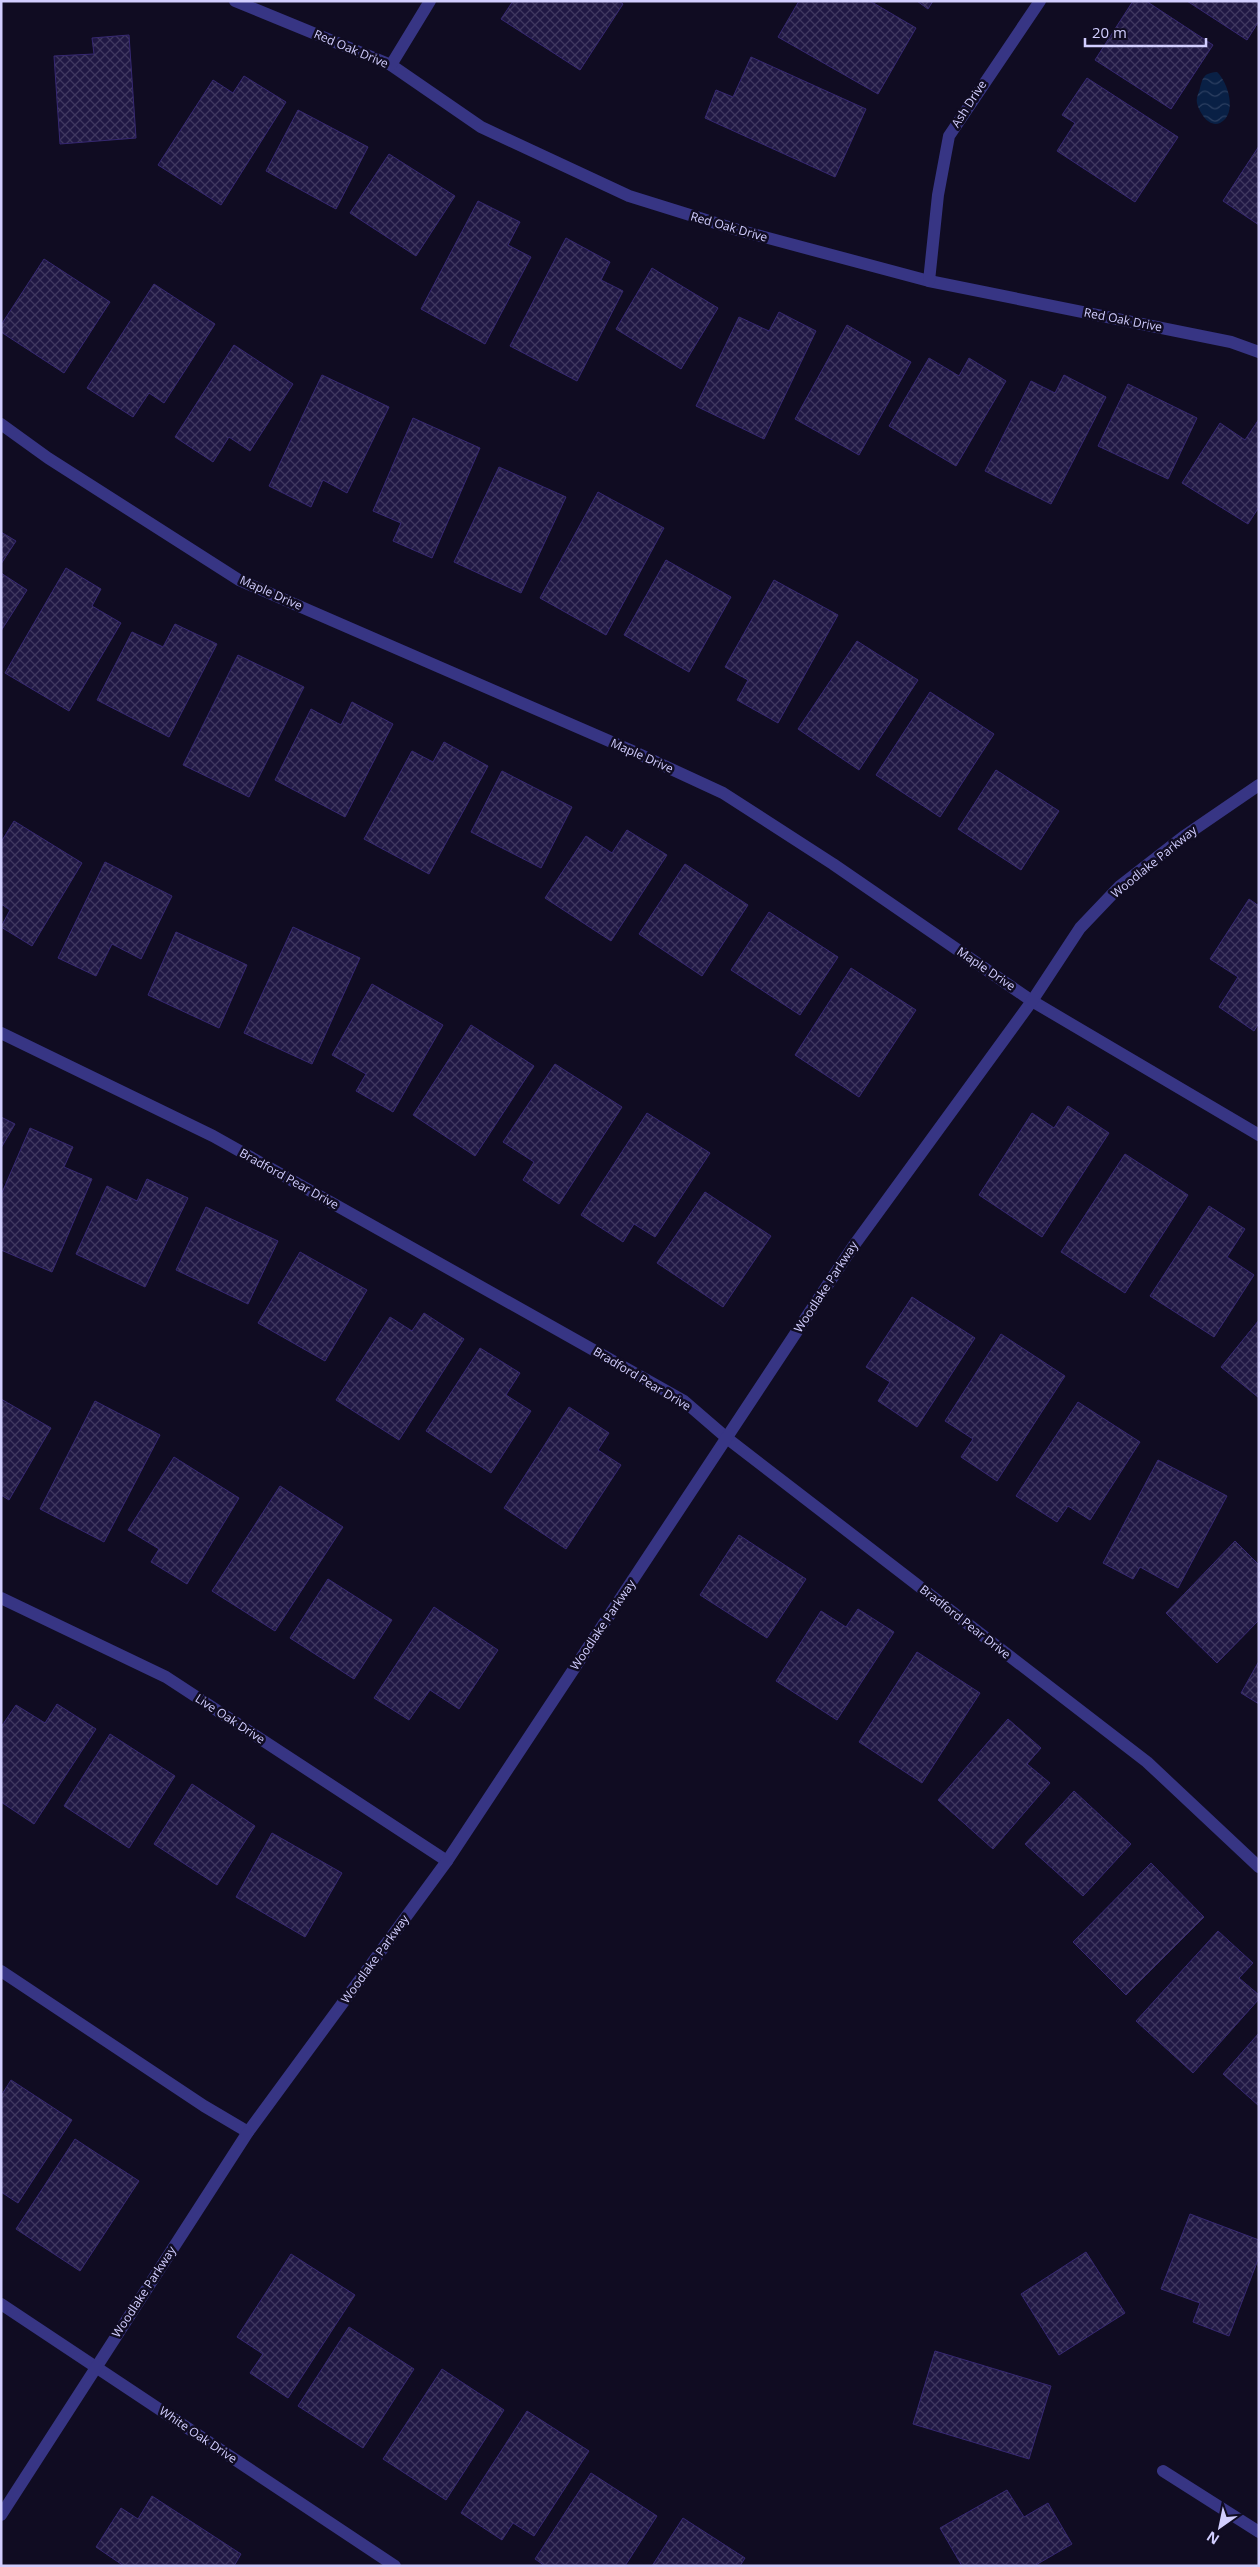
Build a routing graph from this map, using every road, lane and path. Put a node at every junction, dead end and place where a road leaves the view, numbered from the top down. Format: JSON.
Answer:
{"nodes":[{"id":1,"x":236,"y":1,"type":"edge"},
{"id":2,"x":430,"y":1,"type":"edge"},
{"id":3,"x":1040,"y":1,"type":"edge"},
{"id":4,"x":390,"y":65,"type":"junction"},
{"id":5,"x":929,"y":281,"type":"junction"},
{"id":6,"x":1259,"y":352,"type":"edge"},
{"id":7,"x":1,"y":424,"type":"edge"},
{"id":8,"x":1259,"y":785,"type":"edge"},
{"id":9,"x":1032,"y":1001,"type":"junction"},
{"id":10,"x":1,"y":1033,"type":"edge"},
{"id":11,"x":1259,"y":1134,"type":"edge"},
{"id":12,"x":728,"y":1439,"type":"junction"},
{"id":13,"x":1,"y":1598,"type":"edge"},
{"id":14,"x":447,"y":1861,"type":"junction"},
{"id":15,"x":1259,"y":1867,"type":"edge"},
{"id":16,"x":1,"y":1971,"type":"edge"},
{"id":17,"x":248,"y":2132,"type":"junction"},
{"id":18,"x":1,"y":2304,"type":"edge"},
{"id":19,"x":95,"y":2366,"type":"junction"},
{"id":20,"x":1164,"y":2471,"type":"dead end"},
{"id":21,"x":1,"y":2515,"type":"edge"},
{"id":22,"x":1259,"y":2532,"type":"edge"},
{"id":23,"x":396,"y":2566,"type":"edge"}],
"edges":[{"from":1,"to":4,"type":"street","name":"Red Oak Drive"},
{"from":2,"to":4,"type":"street"},
{"from":3,"to":5,"type":"street","name":"Ash Drive"},
{"from":4,"to":5,"type":"street","name":"Red Oak Drive"},
{"from":5,"to":6,"type":"street","name":"Red Oak Drive"},
{"from":7,"to":9,"type":"street","name":"Maple Drive"},
{"from":8,"to":9,"type":"street","name":"Woodlake Parkway"},
{"from":9,"to":11,"type":"street","name":"Maple Drive"},
{"from":9,"to":12,"type":"street","name":"Woodlake Parkway"},
{"from":10,"to":12,"type":"street","name":"Bradford Pear Drive"},
{"from":12,"to":14,"type":"street","name":"Woodlake Parkway"},
{"from":12,"to":15,"type":"street","name":"Bradford Pear Drive"},
{"from":13,"to":14,"type":"street","name":"Live Oak Drive"},
{"from":14,"to":17,"type":"street","name":"Woodlake Parkway"},
{"from":16,"to":17,"type":"street"},
{"from":17,"to":19,"type":"street","name":"Woodlake Parkway"},
{"from":18,"to":19,"type":"street","name":"White Oak Drive"},
{"from":19,"to":21,"type":"street","name":"Woodlake Parkway"},
{"from":19,"to":23,"type":"street","name":"White Oak Drive"},
{"from":20,"to":22,"type":"street"}]}
